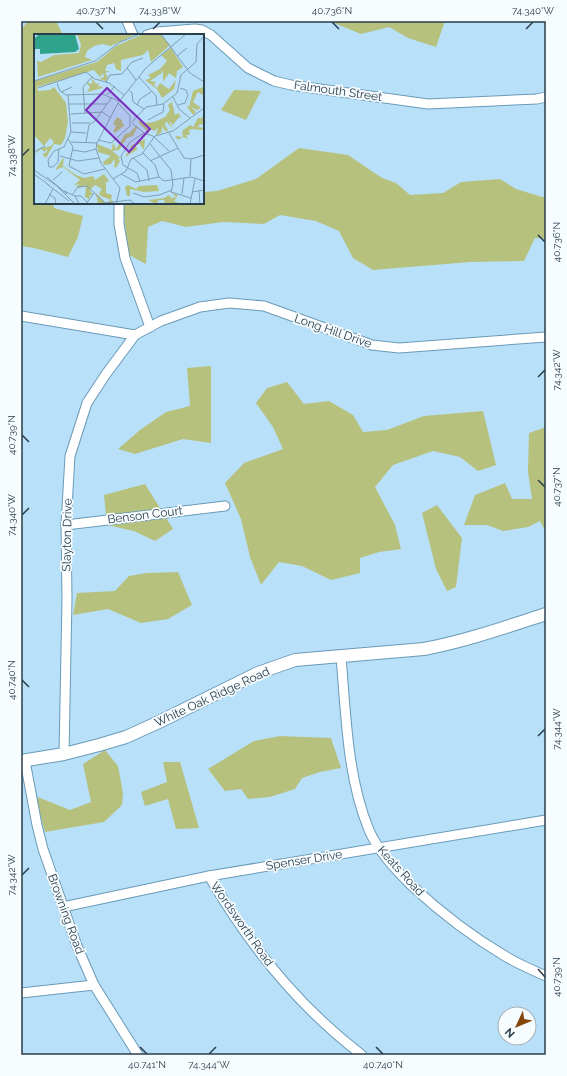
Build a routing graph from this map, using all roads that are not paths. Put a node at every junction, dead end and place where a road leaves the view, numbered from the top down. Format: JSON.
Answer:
{"nodes":[{"id":1,"x":127,"y":21,"type":"edge"},
{"id":2,"x":133,"y":34,"type":"edge"},
{"id":3,"x":150,"y":34,"type":"edge"},
{"id":4,"x":546,"y":97,"type":"edge"},
{"id":5,"x":119,"y":204,"type":"edge"},
{"id":6,"x":21,"y":316,"type":"edge"},
{"id":7,"x":150,"y":327,"type":"junction"},
{"id":8,"x":135,"y":335,"type":"junction"},
{"id":9,"x":546,"y":337,"type":"edge"},
{"id":10,"x":225,"y":506,"type":"dead end"},
{"id":11,"x":66,"y":525,"type":"junction"},
{"id":12,"x":546,"y":614,"type":"edge"},
{"id":13,"x":341,"y":657,"type":"junction"},
{"id":14,"x":64,"y":754,"type":"junction"},
{"id":15,"x":23,"y":761,"type":"edge"},
{"id":16,"x":546,"y":820,"type":"edge"},
{"id":17,"x":378,"y":848,"type":"junction"},
{"id":18,"x":209,"y":876,"type":"junction"},
{"id":19,"x":63,"y":906,"type":"junction"},
{"id":20,"x":546,"y":976,"type":"edge"},
{"id":21,"x":94,"y":985,"type":"junction"},
{"id":22,"x":21,"y":993,"type":"edge"},
{"id":23,"x":138,"y":1055,"type":"edge"},
{"id":24,"x":362,"y":1055,"type":"edge"}],
"edges":[{"from":1,"to":2,"type":"street"},
{"from":3,"to":4,"type":"street","name":"Falmouth Street"},
{"from":5,"to":7,"type":"street"},
{"from":6,"to":8,"type":"street"},
{"from":7,"to":8,"type":"street","name":"Long Hill Drive"},
{"from":7,"to":9,"type":"street","name":"Long Hill Drive"},
{"from":8,"to":11,"type":"street","name":"Slayton Drive"},
{"from":10,"to":11,"type":"street","name":"Benson Court"},
{"from":11,"to":14,"type":"street","name":"Slayton Drive"},
{"from":12,"to":13,"type":"street","name":"White Oak Ridge Road"},
{"from":13,"to":14,"type":"street","name":"White Oak Ridge Road"},
{"from":13,"to":17,"type":"street","name":"Keats Road"},
{"from":14,"to":15,"type":"street","name":"White Oak Ridge Road"},
{"from":15,"to":19,"type":"street","name":"Browning Road"},
{"from":16,"to":17,"type":"street","name":"Spenser Drive"},
{"from":17,"to":18,"type":"street","name":"Spenser Drive"},
{"from":17,"to":20,"type":"street","name":"Keats Road"},
{"from":18,"to":19,"type":"street","name":"Spenser Drive"},
{"from":18,"to":24,"type":"street","name":"Wordsworth Road"},
{"from":19,"to":21,"type":"street","name":"Browning Road"},
{"from":21,"to":22,"type":"street"},
{"from":21,"to":23,"type":"street","name":"Browning Road"}]}
